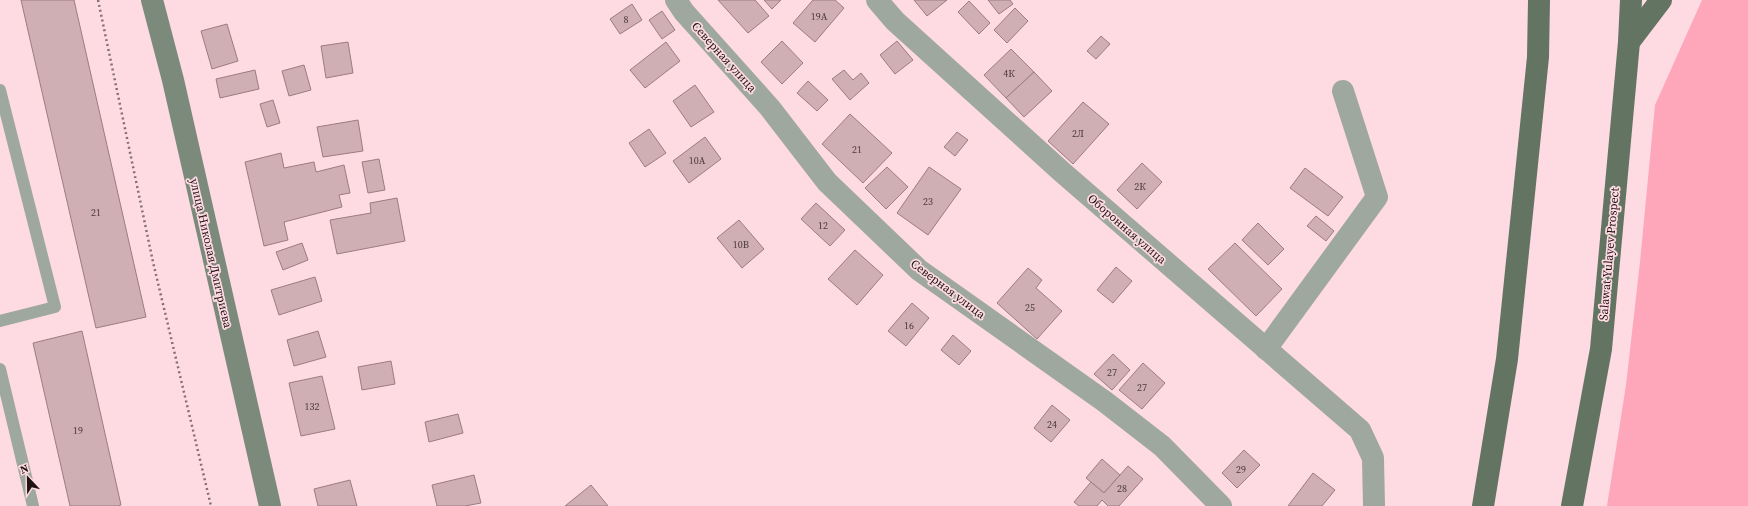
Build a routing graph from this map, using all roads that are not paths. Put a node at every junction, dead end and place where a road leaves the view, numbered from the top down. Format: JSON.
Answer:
{"nodes":[{"id":1,"x":152,"y":0,"type":"edge"},
{"id":2,"x":676,"y":0,"type":"edge"},
{"id":3,"x":877,"y":0,"type":"edge"},
{"id":4,"x":1539,"y":0,"type":"edge"},
{"id":5,"x":1631,"y":0,"type":"edge"},
{"id":6,"x":1661,"y":0,"type":"edge"},
{"id":7,"x":1629,"y":42,"type":"junction"},
{"id":8,"x":0,"y":90,"type":"edge"},
{"id":9,"x":1342,"y":91,"type":"dead end"},
{"id":10,"x":0,"y":321,"type":"edge"},
{"id":11,"x":1266,"y":349,"type":"junction"},
{"id":12,"x":0,"y":369,"type":"edge"},
{"id":13,"x":33,"y":506,"type":"edge"},
{"id":14,"x":270,"y":506,"type":"edge"},
{"id":15,"x":1221,"y":506,"type":"edge"},
{"id":16,"x":1374,"y":506,"type":"edge"},
{"id":17,"x":1483,"y":506,"type":"edge"},
{"id":18,"x":1572,"y":506,"type":"edge"}],
"edges":[{"from":1,"to":14,"type":"street","name":"улица Николая Дмитриева"},
{"from":2,"to":15,"type":"street","name":"Северная улица"},
{"from":3,"to":11,"type":"street","name":"Оборонная улица"},
{"from":4,"to":17,"type":"main road"},
{"from":5,"to":7,"type":"main road","name":"Salawat Yulayev Prospect"},
{"from":6,"to":7,"type":"main road"},
{"from":7,"to":18,"type":"main road","name":"Salawat Yulayev Prospect"},
{"from":8,"to":10,"type":"lane"},
{"from":9,"to":11,"type":"street"},
{"from":11,"to":16,"type":"street","name":"Оборонная улица"},
{"from":12,"to":13,"type":"lane"}]}
